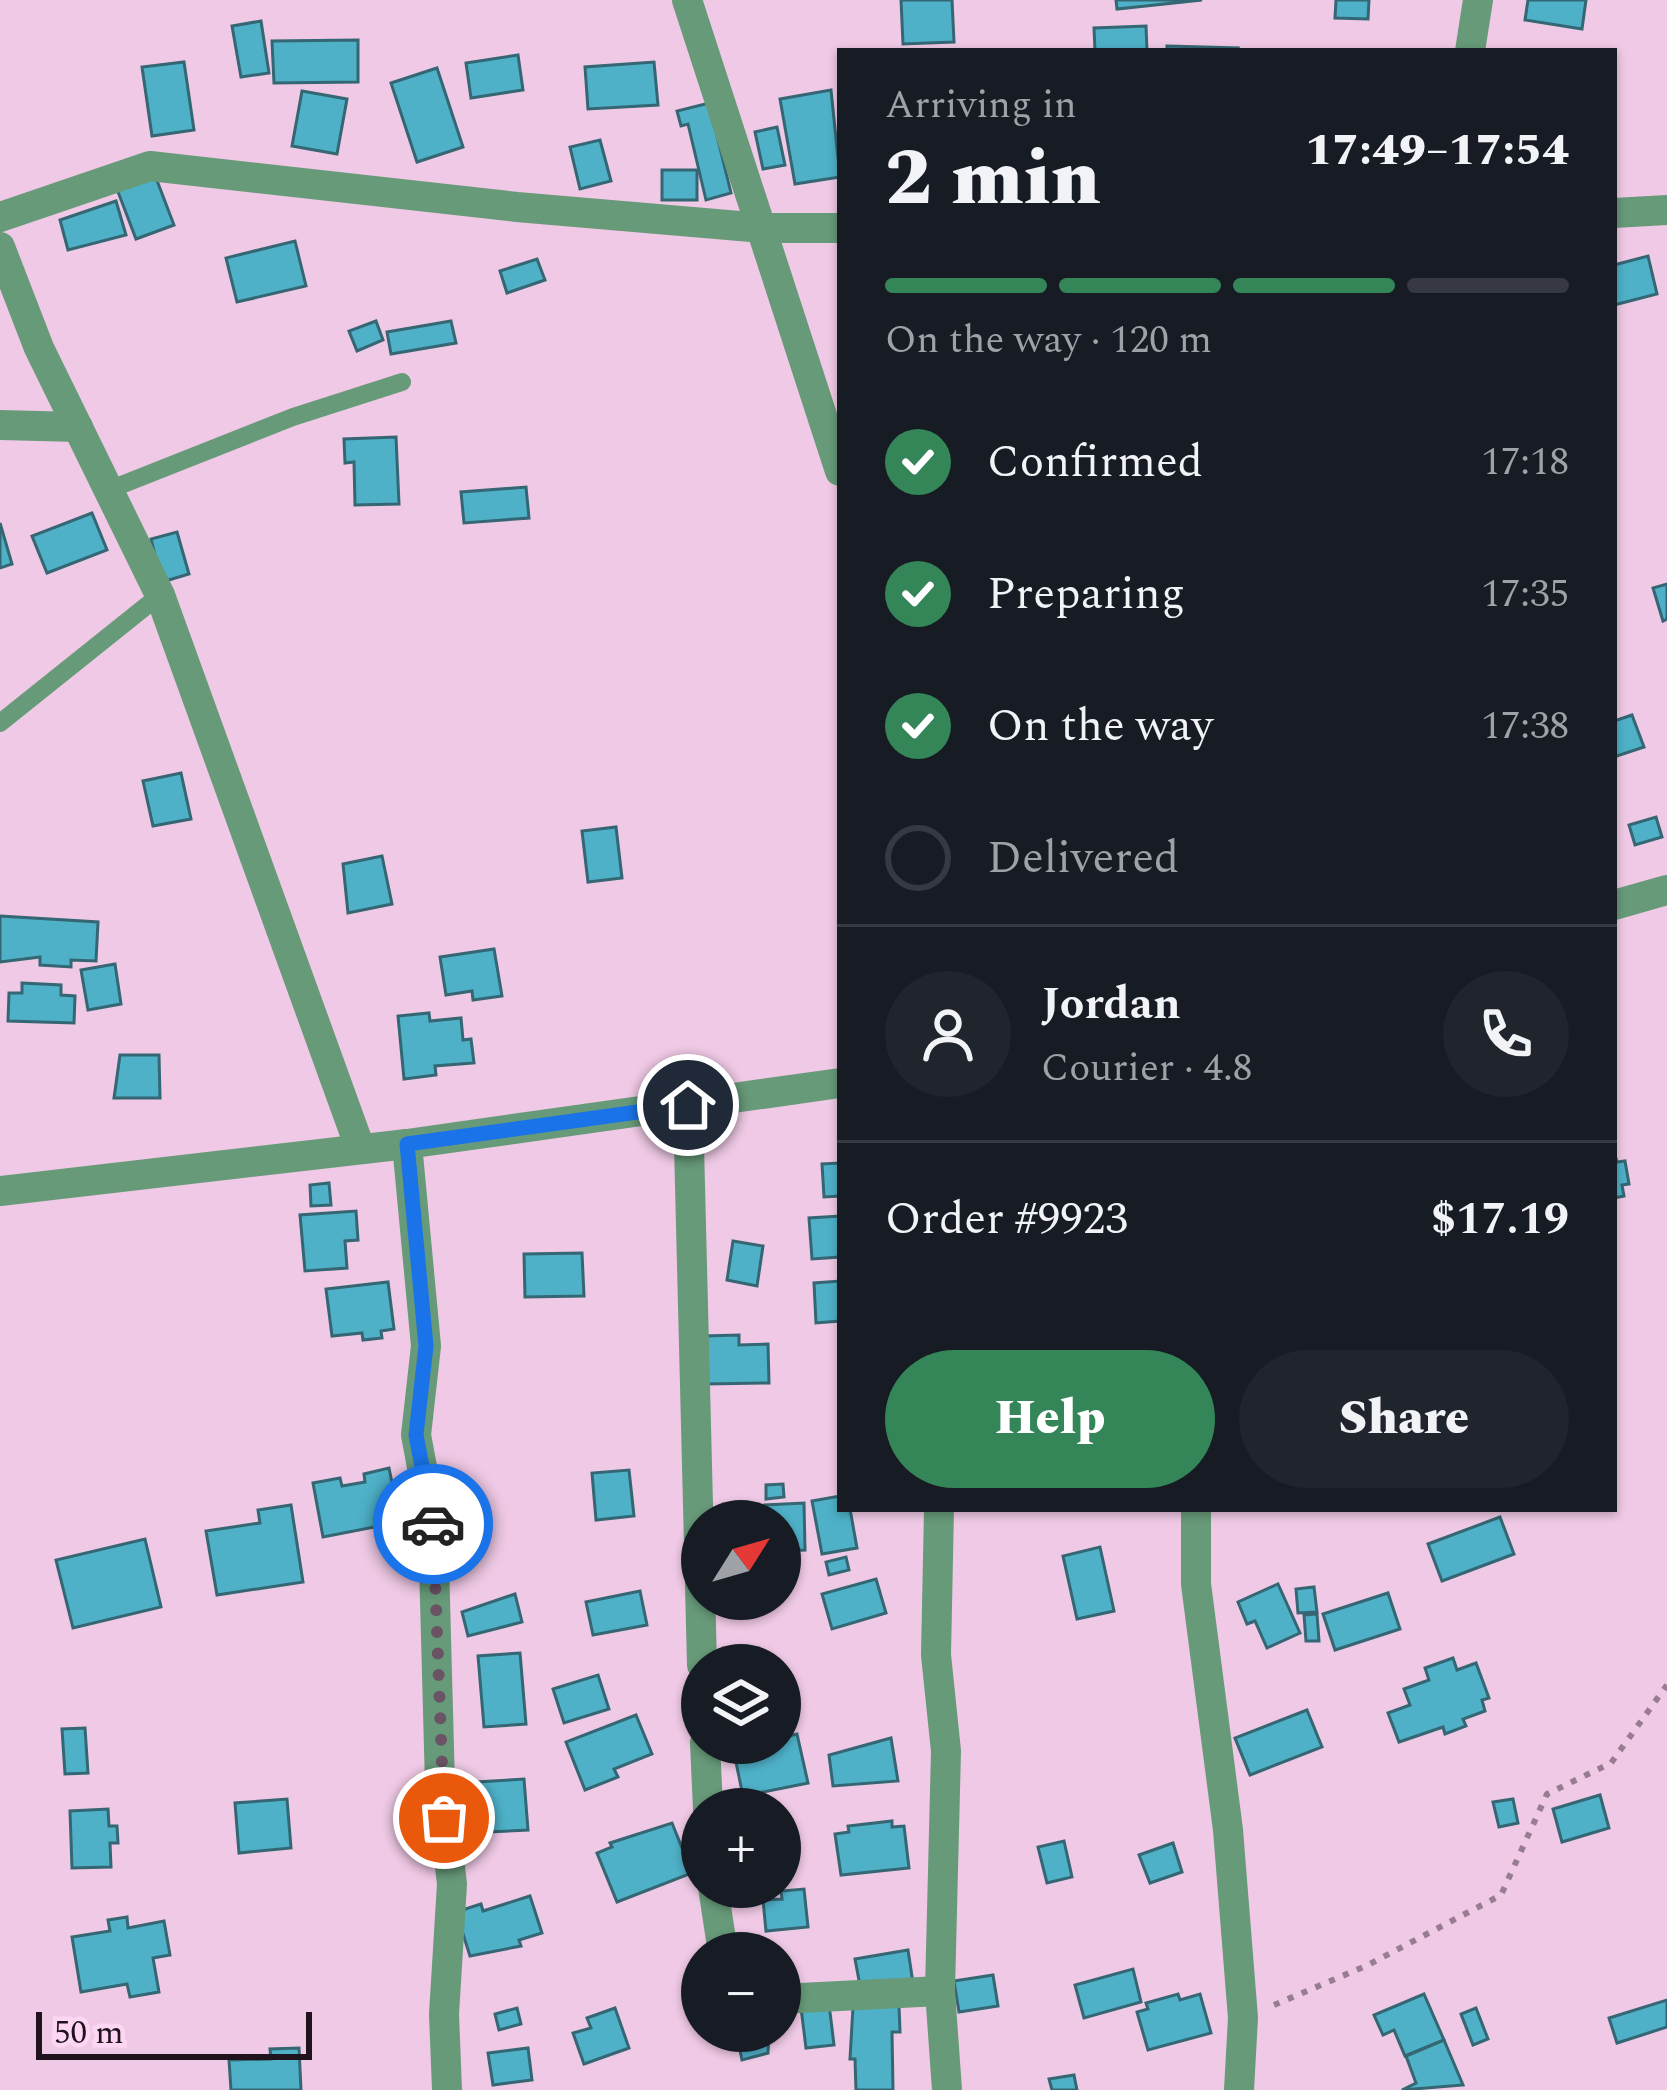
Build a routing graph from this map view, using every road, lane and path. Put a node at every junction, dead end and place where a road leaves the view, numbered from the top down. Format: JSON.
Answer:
{"nodes":[{"id":1,"x":687,"y":0,"type":"edge"},
{"id":2,"x":1478,"y":0,"type":"edge"},
{"id":3,"x":1470,"y":48,"type":"edge"},
{"id":4,"x":1667,"y":210,"type":"edge"},
{"id":5,"x":1617,"y":212,"type":"edge"},
{"id":6,"x":0,"y":217,"type":"edge"},
{"id":7,"x":763,"y":228,"type":"junction"},
{"id":8,"x":837,"y":228,"type":"edge"},
{"id":9,"x":0,"y":247,"type":"edge"},
{"id":10,"x":403,"y":382,"type":"dead end"},
{"id":11,"x":0,"y":425,"type":"edge"},
{"id":12,"x":78,"y":427,"type":"junction"},
{"id":13,"x":837,"y":462,"type":"edge"},
{"id":14,"x":111,"y":489,"type":"junction"},
{"id":15,"x":160,"y":595,"type":"junction"},
{"id":16,"x":0,"y":723,"type":"edge"},
{"id":17,"x":1667,"y":890,"type":"edge"},
{"id":18,"x":1617,"y":904,"type":"edge"},
{"id":19,"x":837,"y":1084,"type":"edge"},
{"id":20,"x":688,"y":1105,"type":"junction"},
{"id":21,"x":407,"y":1144,"type":"junction"},
{"id":22,"x":360,"y":1148,"type":"junction"},
{"id":23,"x":0,"y":1190,"type":"edge"},
{"id":24,"x":939,"y":1512,"type":"edge"},
{"id":25,"x":1196,"y":1512,"type":"edge"},
{"id":26,"x":701,"y":1644,"type":"edge"},
{"id":27,"x":1667,"y":1685,"type":"edge"},
{"id":28,"x":940,"y":1991,"type":"junction"},
{"id":29,"x":801,"y":1998,"type":"edge"},
{"id":30,"x":1243,"y":2018,"type":"junction"},
{"id":31,"x":447,"y":2090,"type":"edge"},
{"id":32,"x":947,"y":2090,"type":"edge"},
{"id":33,"x":1239,"y":2090,"type":"edge"}],
"edges":[{"from":1,"to":7,"type":"street"},
{"from":2,"to":3,"type":"street"},
{"from":4,"to":5,"type":"street"},
{"from":6,"to":7,"type":"street"},
{"from":7,"to":8,"type":"street"},
{"from":7,"to":13,"type":"street"},
{"from":9,"to":12,"type":"street"},
{"from":10,"to":14,"type":"lane"},
{"from":11,"to":12,"type":"street"},
{"from":12,"to":14,"type":"street"},
{"from":14,"to":15,"type":"street"},
{"from":15,"to":16,"type":"lane"},
{"from":15,"to":22,"type":"street"},
{"from":17,"to":18,"type":"street"},
{"from":19,"to":20,"type":"street"},
{"from":20,"to":21,"type":"street"},
{"from":20,"to":26,"type":"street"},
{"from":21,"to":22,"type":"street"},
{"from":21,"to":31,"type":"street"},
{"from":22,"to":23,"type":"street"},
{"from":24,"to":28,"type":"street"},
{"from":25,"to":30,"type":"street"},
{"from":27,"to":30,"type":"path"},
{"from":28,"to":29,"type":"street"},
{"from":28,"to":32,"type":"street"},
{"from":30,"to":33,"type":"street"}]}
